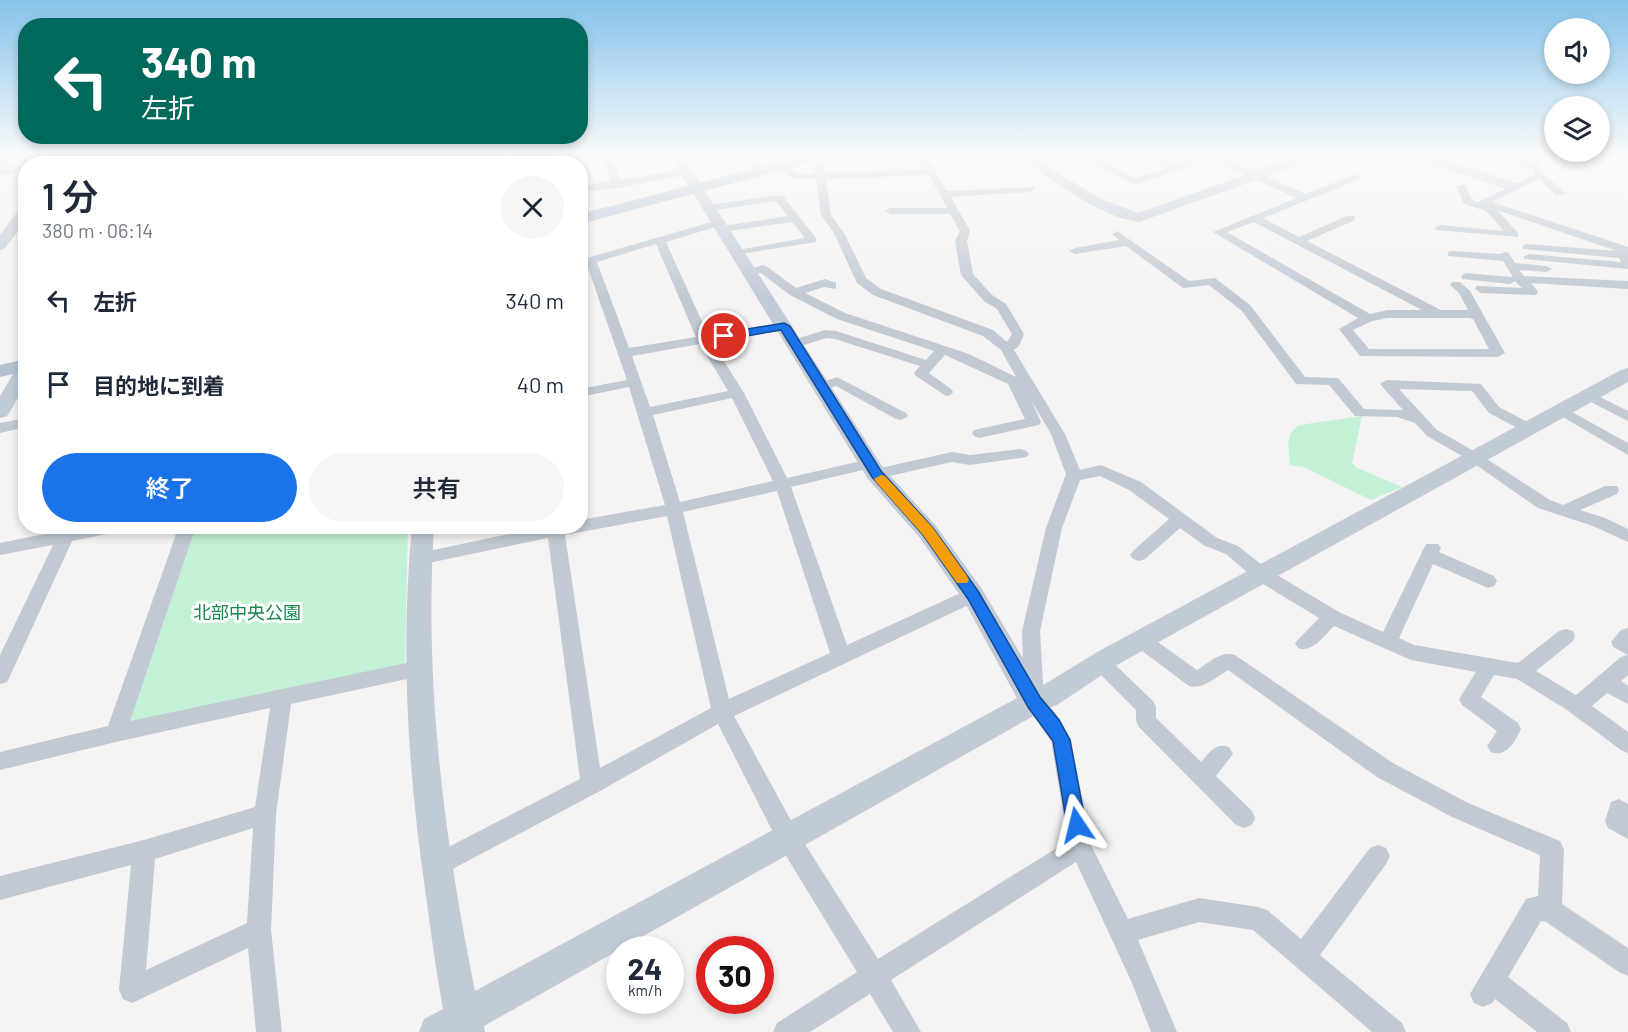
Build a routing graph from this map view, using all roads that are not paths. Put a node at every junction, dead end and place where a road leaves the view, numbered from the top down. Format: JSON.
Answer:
{"nodes":[{"id":1,"x":630,"y":202,"type":"edge"},
{"id":2,"x":705,"y":202,"type":"edge"},
{"id":3,"x":767,"y":202,"type":"edge"},
{"id":4,"x":782,"y":202,"type":"edge"},
{"id":5,"x":824,"y":202,"type":"edge"},
{"id":6,"x":949,"y":202,"type":"edge"},
{"id":7,"x":1098,"y":202,"type":"edge"},
{"id":8,"x":1184,"y":202,"type":"edge"},
{"id":9,"x":1295,"y":202,"type":"edge"},
{"id":10,"x":1471,"y":202,"type":"edge"},
{"id":11,"x":1483,"y":202,"type":"edge"},
{"id":12,"x":18,"y":205,"type":"edge"},
{"id":13,"x":1491,"y":210,"type":"junction"},
{"id":14,"x":890,"y":211,"type":"dead end"},
{"id":15,"x":954,"y":211,"type":"junction"},
{"id":16,"x":588,"y":216,"type":"edge"},
{"id":17,"x":794,"y":218,"type":"junction"},
{"id":18,"x":1254,"y":218,"type":"junction"},
{"id":19,"x":1351,"y":218,"type":"dead end"},
{"id":20,"x":716,"y":220,"type":"junction"},
{"id":21,"x":18,"y":221,"type":"edge"},
{"id":22,"x":1440,"y":228,"type":"dead end"},
{"id":23,"x":0,"y":229,"type":"edge"},
{"id":24,"x":1555,"y":231,"type":"junction"},
{"id":25,"x":1492,"y":237,"type":"junction"},
{"id":26,"x":1521,"y":237,"type":"junction"},
{"id":27,"x":1456,"y":239,"type":"dead end"},
{"id":28,"x":660,"y":240,"type":"junction"},
{"id":29,"x":1299,"y":241,"type":"junction"},
{"id":30,"x":1590,"y":243,"type":"junction"},
{"id":31,"x":0,"y":245,"type":"edge"},
{"id":32,"x":1075,"y":251,"type":"dead end"},
{"id":33,"x":738,"y":253,"type":"junction"},
{"id":34,"x":1452,"y":254,"type":"dead end"},
{"id":35,"x":1626,"y":256,"type":"edge"},
{"id":36,"x":588,"y":261,"type":"edge"},
{"id":37,"x":588,"y":267,"type":"edge"},
{"id":38,"x":1513,"y":268,"type":"junction"},
{"id":39,"x":750,"y":273,"type":"junction"},
{"id":40,"x":1628,"y":276,"type":"edge"},
{"id":41,"x":826,"y":283,"type":"dead end"},
{"id":42,"x":1628,"y":285,"type":"edge"},
{"id":43,"x":1481,"y":289,"type":"dead end"},
{"id":44,"x":794,"y":292,"type":"junction"},
{"id":45,"x":1439,"y":314,"type":"junction"},
{"id":46,"x":1478,"y":317,"type":"junction"},
{"id":47,"x":1368,"y":318,"type":"junction"},
{"id":48,"x":784,"y":326,"type":"junction"},
{"id":49,"x":704,"y":340,"type":"junction"},
{"id":50,"x":795,"y":344,"type":"junction"},
{"id":51,"x":1006,"y":348,"type":"junction"},
{"id":52,"x":943,"y":350,"type":"junction"},
{"id":53,"x":624,"y":353,"type":"junction"},
{"id":54,"x":929,"y":364,"type":"junction"},
{"id":55,"x":18,"y":368,"type":"edge"},
{"id":56,"x":0,"y":371,"type":"edge"},
{"id":57,"x":1628,"y":374,"type":"edge"},
{"id":58,"x":18,"y":381,"type":"edge"},
{"id":59,"x":1019,"y":381,"type":"junction"},
{"id":60,"x":634,"y":382,"type":"junction"},
{"id":61,"x":822,"y":387,"type":"junction"},
{"id":62,"x":588,"y":391,"type":"edge"},
{"id":63,"x":946,"y":392,"type":"dead end"},
{"id":64,"x":736,"y":393,"type":"junction"},
{"id":65,"x":1588,"y":395,"type":"junction"},
{"id":66,"x":1561,"y":410,"type":"junction"},
{"id":67,"x":0,"y":412,"type":"edge"},
{"id":68,"x":645,"y":412,"type":"junction"},
{"id":69,"x":899,"y":412,"type":"dead end"},
{"id":70,"x":1628,"y":417,"type":"edge"},
{"id":71,"x":1419,"y":420,"type":"junction"},
{"id":72,"x":18,"y":424,"type":"edge"},
{"id":73,"x":0,"y":428,"type":"edge"},
{"id":74,"x":1528,"y":428,"type":"junction"},
{"id":75,"x":979,"y":433,"type":"dead end"},
{"id":76,"x":1628,"y":450,"type":"edge"},
{"id":77,"x":1021,"y":454,"type":"dead end"},
{"id":78,"x":1474,"y":457,"type":"junction"},
{"id":79,"x":873,"y":469,"type":"junction"},
{"id":80,"x":1074,"y":474,"type":"junction"},
{"id":81,"x":782,"y":483,"type":"junction"},
{"id":82,"x":1611,"y":490,"type":"dead end"},
{"id":83,"x":674,"y":509,"type":"junction"},
{"id":84,"x":1564,"y":511,"type":"junction"},
{"id":85,"x":1178,"y":520,"type":"junction"},
{"id":86,"x":588,"y":524,"type":"edge"},
{"id":87,"x":60,"y":534,"type":"edge"},
{"id":88,"x":67,"y":534,"type":"edge"},
{"id":89,"x":185,"y":534,"type":"edge"},
{"id":90,"x":422,"y":534,"type":"edge"},
{"id":91,"x":532,"y":534,"type":"edge"},
{"id":92,"x":556,"y":534,"type":"edge"},
{"id":93,"x":1628,"y":536,"type":"edge"},
{"id":94,"x":0,"y":549,"type":"edge"},
{"id":95,"x":1139,"y":555,"type":"dead end"},
{"id":96,"x":419,"y":559,"type":"junction"},
{"id":97,"x":1261,"y":574,"type":"junction"},
{"id":98,"x":1488,"y":581,"type":"dead end"},
{"id":99,"x":973,"y":595,"type":"junction"},
{"id":100,"x":1332,"y":617,"type":"junction"},
{"id":101,"x":1628,"y":635,"type":"edge"},
{"id":102,"x":1566,"y":636,"type":"dead end"},
{"id":103,"x":1141,"y":640,"type":"junction"},
{"id":104,"x":1388,"y":642,"type":"junction"},
{"id":105,"x":1305,"y":643,"type":"dead end"},
{"id":106,"x":1628,"y":647,"type":"edge"},
{"id":107,"x":841,"y":657,"type":"junction"},
{"id":108,"x":1100,"y":663,"type":"junction"},
{"id":109,"x":1628,"y":663,"type":"edge"},
{"id":110,"x":1489,"y":667,"type":"junction"},
{"id":111,"x":416,"y":669,"type":"junction"},
{"id":112,"x":1521,"y":672,"type":"junction"},
{"id":113,"x":0,"y":676,"type":"edge"},
{"id":114,"x":1606,"y":682,"type":"junction"},
{"id":115,"x":1628,"y":696,"type":"edge"},
{"id":116,"x":282,"y":698,"type":"junction"},
{"id":117,"x":1034,"y":702,"type":"junction"},
{"id":118,"x":1578,"y":706,"type":"junction"},
{"id":119,"x":722,"y":712,"type":"junction"},
{"id":120,"x":116,"y":734,"type":"junction"},
{"id":121,"x":1628,"y":744,"type":"edge"},
{"id":122,"x":1498,"y":746,"type":"dead end"},
{"id":123,"x":1222,"y":754,"type":"dead end"},
{"id":124,"x":0,"y":761,"type":"edge"},
{"id":125,"x":1202,"y":776,"type":"junction"},
{"id":126,"x":592,"y":784,"type":"junction"},
{"id":127,"x":265,"y":814,"type":"junction"},
{"id":128,"x":1244,"y":818,"type":"dead end"},
{"id":129,"x":788,"y":838,"type":"junction"},
{"id":130,"x":1080,"y":846,"type":"junction"},
{"id":131,"x":144,"y":851,"type":"junction"},
{"id":132,"x":1378,"y":856,"type":"dead end"},
{"id":133,"x":437,"y":865,"type":"junction"},
{"id":134,"x":0,"y":888,"type":"edge"},
{"id":135,"x":1550,"y":910,"type":"junction"},
{"id":136,"x":259,"y":930,"type":"junction"},
{"id":137,"x":1122,"y":933,"type":"junction"},
{"id":138,"x":1303,"y":957,"type":"junction"},
{"id":139,"x":1628,"y":963,"type":"edge"},
{"id":140,"x":875,"y":975,"type":"junction"},
{"id":141,"x":456,"y":1027,"type":"edge"},
{"id":142,"x":269,"y":1032,"type":"edge"},
{"id":143,"x":786,"y":1032,"type":"edge"},
{"id":144,"x":908,"y":1032,"type":"edge"},
{"id":145,"x":1164,"y":1032,"type":"edge"},
{"id":146,"x":1393,"y":1032,"type":"edge"},
{"id":147,"x":1558,"y":1032,"type":"edge"}],
"edges":[{"from":1,"to":16,"type":"main road"},
{"from":2,"to":20,"type":"street"},
{"from":3,"to":20,"type":"street"},
{"from":4,"to":17,"type":"street"},
{"from":5,"to":51,"type":"street"},
{"from":6,"to":15,"type":"street"},
{"from":7,"to":8,"type":"street"},
{"from":9,"to":18,"type":"street"},
{"from":10,"to":13,"type":"street"},
{"from":11,"to":35,"type":"street"},
{"from":12,"to":23,"type":"street"},
{"from":13,"to":24,"type":"street"},
{"from":13,"to":26,"type":"street"},
{"from":14,"to":15,"type":"street"},
{"from":15,"to":51,"type":"street"},
{"from":17,"to":20,"type":"street"},
{"from":17,"to":33,"type":"street"},
{"from":18,"to":29,"type":"street"},
{"from":18,"to":47,"type":"street"},
{"from":19,"to":29,"type":"street"},
{"from":20,"to":28,"type":"street"},
{"from":20,"to":33,"type":"street"},
{"from":21,"to":31,"type":"street"},
{"from":22,"to":25,"type":"street"},
{"from":24,"to":26,"type":"street"},
{"from":24,"to":30,"type":"street"},
{"from":25,"to":26,"type":"street"},
{"from":25,"to":27,"type":"street"},
{"from":25,"to":38,"type":"street"},
{"from":26,"to":30,"type":"street"},
{"from":26,"to":35,"type":"street"},
{"from":26,"to":38,"type":"street"},
{"from":28,"to":36,"type":"street"},
{"from":28,"to":49,"type":"street"},
{"from":29,"to":45,"type":"street"},
{"from":30,"to":35,"type":"street"},
{"from":32,"to":71,"type":"street"},
{"from":33,"to":39,"type":"street"},
{"from":34,"to":38,"type":"street"},
{"from":37,"to":53,"type":"street"},
{"from":38,"to":40,"type":"street"},
{"from":38,"to":42,"type":"street"},
{"from":38,"to":43,"type":"street"},
{"from":38,"to":46,"type":"street"},
{"from":39,"to":44,"type":"street"},
{"from":39,"to":48,"type":"street"},
{"from":41,"to":44,"type":"street"},
{"from":44,"to":52,"type":"street"},
{"from":45,"to":46,"type":"street"},
{"from":45,"to":47,"type":"street"},
{"from":46,"to":47,"type":"street"},
{"from":48,"to":49,"type":"street"},
{"from":48,"to":50,"type":"street"},
{"from":49,"to":53,"type":"street"},
{"from":49,"to":64,"type":"street"},
{"from":50,"to":54,"type":"street"},
{"from":50,"to":61,"type":"street"},
{"from":51,"to":59,"type":"street"},
{"from":52,"to":54,"type":"street"},
{"from":52,"to":59,"type":"street"},
{"from":53,"to":60,"type":"street"},
{"from":54,"to":63,"type":"street"},
{"from":55,"to":56,"type":"main road"},
{"from":57,"to":65,"type":"street"},
{"from":58,"to":67,"type":"street"},
{"from":59,"to":75,"type":"street"},
{"from":59,"to":80,"type":"street"},
{"from":60,"to":62,"type":"street"},
{"from":60,"to":68,"type":"street"},
{"from":61,"to":69,"type":"street"},
{"from":61,"to":79,"type":"street"},
{"from":64,"to":68,"type":"street"},
{"from":64,"to":81,"type":"street"},
{"from":65,"to":66,"type":"street"},
{"from":65,"to":70,"type":"street"},
{"from":66,"to":74,"type":"street"},
{"from":66,"to":76,"type":"street"},
{"from":68,"to":83,"type":"street"},
{"from":71,"to":74,"type":"street"},
{"from":71,"to":78,"type":"street"},
{"from":72,"to":73,"type":"street"},
{"from":74,"to":78,"type":"street"},
{"from":77,"to":79,"type":"street"},
{"from":78,"to":84,"type":"street"},
{"from":78,"to":97,"type":"street"},
{"from":79,"to":81,"type":"street"},
{"from":79,"to":99,"type":"street"},
{"from":80,"to":85,"type":"street"},
{"from":80,"to":117,"type":"street"},
{"from":81,"to":83,"type":"street"},
{"from":81,"to":107,"type":"street"},
{"from":82,"to":84,"type":"street"},
{"from":83,"to":86,"type":"street"},
{"from":83,"to":119,"type":"street"},
{"from":84,"to":93,"type":"street"},
{"from":85,"to":95,"type":"street"},
{"from":85,"to":97,"type":"street"},
{"from":87,"to":94,"type":"street"},
{"from":88,"to":113,"type":"street"},
{"from":89,"to":120,"type":"street"},
{"from":90,"to":96,"type":"street"},
{"from":91,"to":96,"type":"street"},
{"from":92,"to":126,"type":"street"},
{"from":96,"to":111,"type":"street"},
{"from":97,"to":100,"type":"street"},
{"from":97,"to":103,"type":"street"},
{"from":98,"to":104,"type":"street"},
{"from":99,"to":107,"type":"street"},
{"from":99,"to":117,"type":"street"},
{"from":100,"to":104,"type":"street"},
{"from":100,"to":105,"type":"street"},
{"from":101,"to":106,"type":"street"},
{"from":102,"to":112,"type":"street"},
{"from":103,"to":108,"type":"street"},
{"from":103,"to":135,"type":"street"},
{"from":104,"to":110,"type":"street"},
{"from":107,"to":119,"type":"street"},
{"from":108,"to":117,"type":"street"},
{"from":108,"to":125,"type":"street"},
{"from":109,"to":114,"type":"street"},
{"from":110,"to":112,"type":"street"},
{"from":110,"to":122,"type":"street"},
{"from":111,"to":116,"type":"street"},
{"from":111,"to":133,"type":"street"},
{"from":112,"to":118,"type":"street"},
{"from":114,"to":115,"type":"street"},
{"from":114,"to":118,"type":"street"},
{"from":116,"to":120,"type":"street"},
{"from":116,"to":127,"type":"street"},
{"from":117,"to":129,"type":"street"},
{"from":117,"to":130,"type":"street"},
{"from":118,"to":121,"type":"street"},
{"from":119,"to":126,"type":"street"},
{"from":119,"to":129,"type":"street"},
{"from":120,"to":124,"type":"street"},
{"from":123,"to":125,"type":"street"},
{"from":125,"to":128,"type":"street"},
{"from":126,"to":133,"type":"street"},
{"from":127,"to":131,"type":"street"},
{"from":127,"to":136,"type":"street"},
{"from":129,"to":140,"type":"street"},
{"from":129,"to":141,"type":"street"},
{"from":130,"to":137,"type":"street"},
{"from":130,"to":140,"type":"street"},
{"from":131,"to":134,"type":"street"},
{"from":131,"to":136,"type":"street"},
{"from":132,"to":138,"type":"street"},
{"from":133,"to":141,"type":"street"},
{"from":135,"to":139,"type":"street"},
{"from":135,"to":147,"type":"street"},
{"from":136,"to":142,"type":"street"},
{"from":137,"to":138,"type":"street"},
{"from":137,"to":145,"type":"street"},
{"from":138,"to":146,"type":"street"},
{"from":140,"to":143,"type":"street"},
{"from":140,"to":144,"type":"street"}]}
